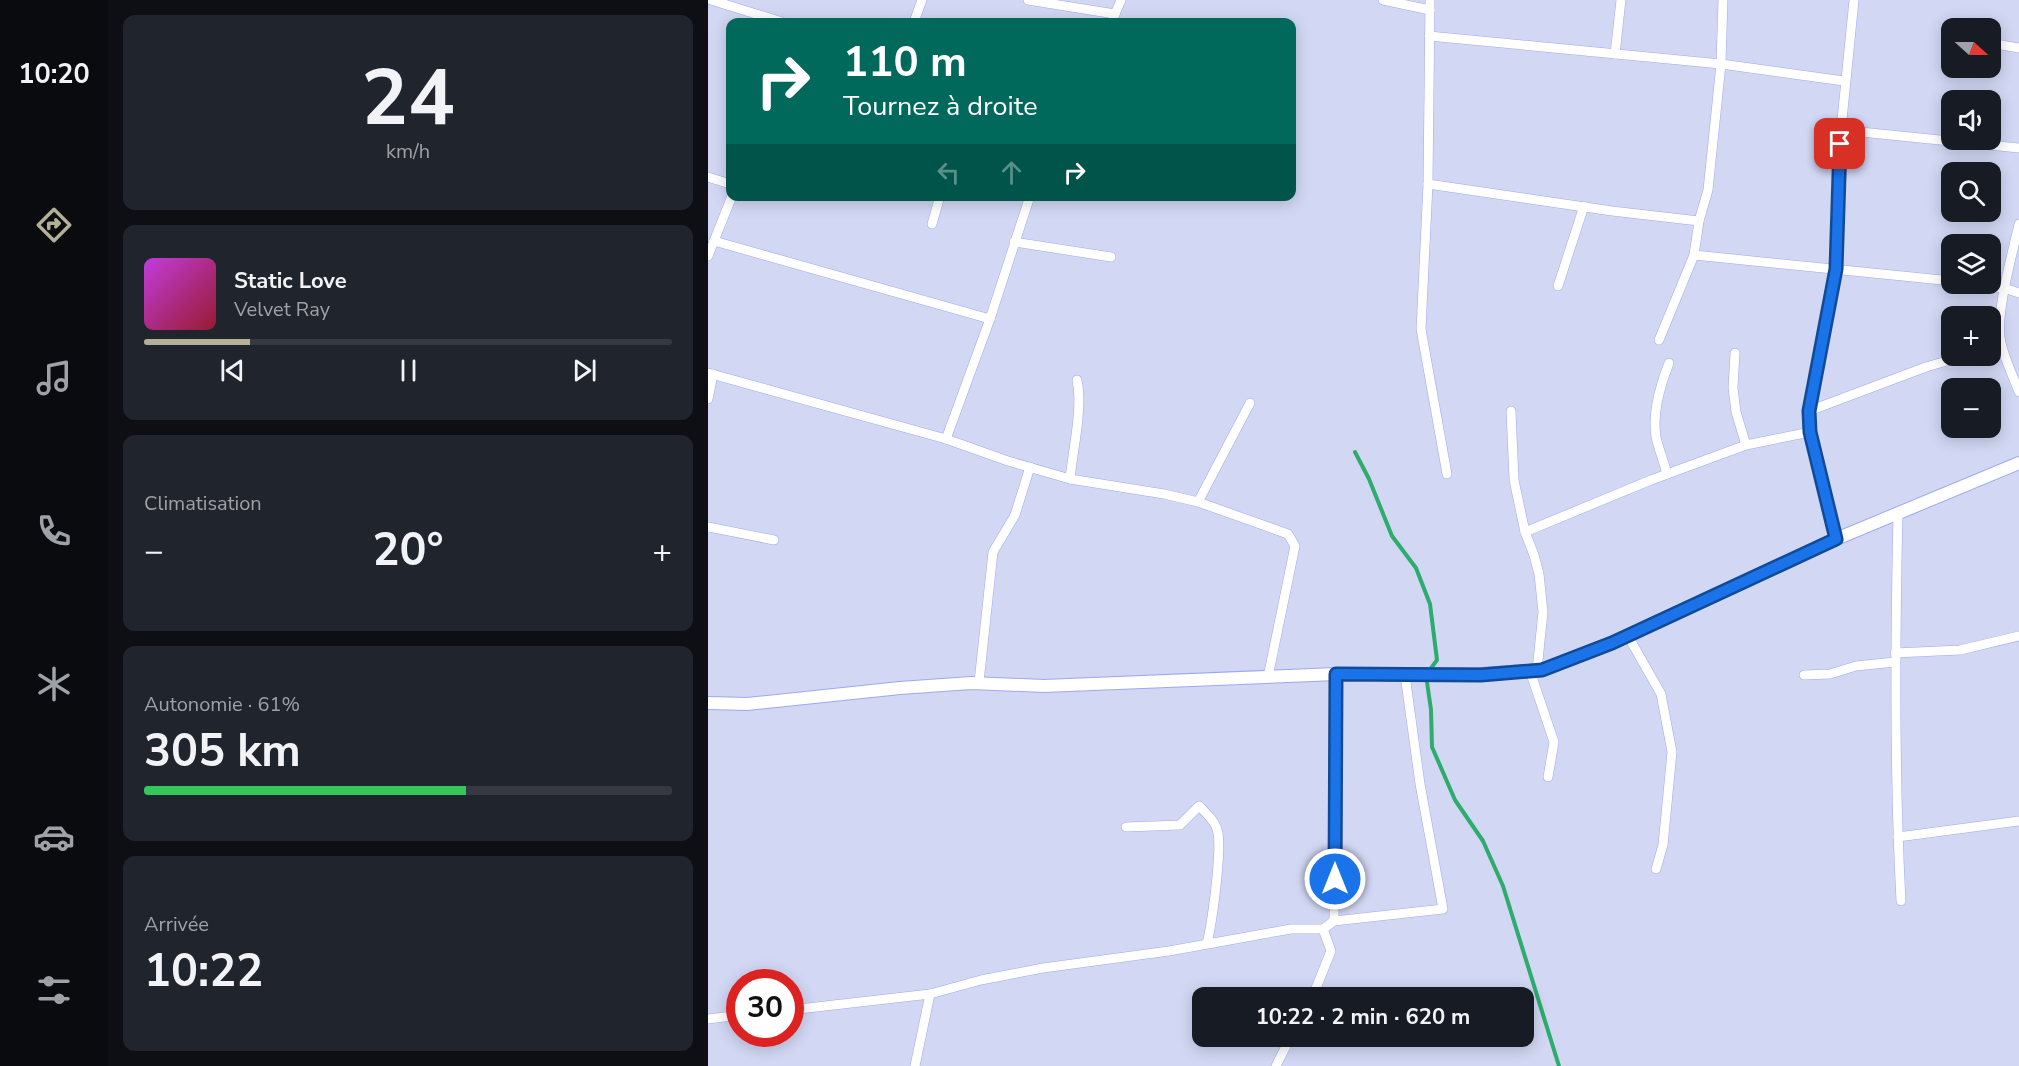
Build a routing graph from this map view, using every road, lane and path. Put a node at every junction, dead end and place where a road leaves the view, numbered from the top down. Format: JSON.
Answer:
{"nodes":[{"id":1,"x":711,"y":0,"type":"edge"},
{"id":2,"x":922,"y":0,"type":"edge"},
{"id":3,"x":1028,"y":0,"type":"edge"},
{"id":4,"x":1121,"y":0,"type":"edge"},
{"id":5,"x":1383,"y":0,"type":"edge"},
{"id":6,"x":1622,"y":0,"type":"edge"},
{"id":7,"x":1723,"y":0,"type":"edge"},
{"id":8,"x":1854,"y":0,"type":"edge"},
{"id":9,"x":1430,"y":5,"type":"edge"},
{"id":10,"x":769,"y":18,"type":"edge"},
{"id":11,"x":915,"y":18,"type":"edge"},
{"id":12,"x":1113,"y":18,"type":"edge"},
{"id":13,"x":1429,"y":36,"type":"junction"},
{"id":14,"x":2001,"y":45,"type":"edge"},
{"id":15,"x":2019,"y":48,"type":"edge"},
{"id":16,"x":1615,"y":54,"type":"junction"},
{"id":17,"x":1721,"y":64,"type":"junction"},
{"id":18,"x":1844,"y":81,"type":"junction"},
{"id":19,"x":1841,"y":130,"type":"junction"},
{"id":20,"x":2019,"y":148,"type":"edge"},
{"id":21,"x":708,"y":177,"type":"edge"},
{"id":22,"x":726,"y":183,"type":"edge"},
{"id":23,"x":1428,"y":184,"type":"junction"},
{"id":24,"x":730,"y":201,"type":"edge"},
{"id":25,"x":939,"y":201,"type":"edge"},
{"id":26,"x":1028,"y":201,"type":"edge"},
{"id":27,"x":1584,"y":206,"type":"junction"},
{"id":28,"x":1699,"y":221,"type":"junction"},
{"id":29,"x":932,"y":224,"type":"dead end"},
{"id":30,"x":2019,"y":224,"type":"edge"},
{"id":31,"x":714,"y":241,"type":"junction"},
{"id":32,"x":1014,"y":242,"type":"junction"},
{"id":33,"x":1694,"y":255,"type":"junction"},
{"id":34,"x":708,"y":256,"type":"edge"},
{"id":35,"x":1111,"y":257,"type":"dead end"},
{"id":36,"x":1836,"y":269,"type":"junction"},
{"id":37,"x":1941,"y":280,"type":"edge"},
{"id":38,"x":1558,"y":286,"type":"dead end"},
{"id":39,"x":2001,"y":288,"type":"edge"},
{"id":40,"x":2004,"y":288,"type":"junction"},
{"id":41,"x":2019,"y":293,"type":"edge"},
{"id":42,"x":990,"y":319,"type":"junction"},
{"id":43,"x":2001,"y":322,"type":"edge"},
{"id":44,"x":1659,"y":340,"type":"dead end"},
{"id":45,"x":2001,"y":343,"type":"edge"},
{"id":46,"x":1736,"y":353,"type":"dead end"},
{"id":47,"x":1669,"y":363,"type":"dead end"},
{"id":48,"x":1941,"y":363,"type":"edge"},
{"id":49,"x":710,"y":374,"type":"edge"},
{"id":50,"x":1077,"y":380,"type":"dead end"},
{"id":51,"x":2019,"y":392,"type":"edge"},
{"id":52,"x":708,"y":399,"type":"edge"},
{"id":53,"x":1250,"y":403,"type":"dead end"},
{"id":54,"x":1511,"y":411,"type":"dead end"},
{"id":55,"x":1809,"y":411,"type":"junction"},
{"id":56,"x":1810,"y":432,"type":"junction"},
{"id":57,"x":946,"y":439,"type":"junction"},
{"id":58,"x":1746,"y":445,"type":"junction"},
{"id":59,"x":2019,"y":464,"type":"edge"},
{"id":60,"x":1030,"y":467,"type":"junction"},
{"id":61,"x":1447,"y":474,"type":"dead end"},
{"id":62,"x":1667,"y":474,"type":"junction"},
{"id":63,"x":1070,"y":479,"type":"junction"},
{"id":64,"x":1198,"y":502,"type":"junction"},
{"id":65,"x":1898,"y":514,"type":"junction"},
{"id":66,"x":708,"y":527,"type":"edge"},
{"id":67,"x":1525,"y":532,"type":"junction"},
{"id":68,"x":1836,"y":539,"type":"junction"},
{"id":69,"x":774,"y":540,"type":"dead end"},
{"id":70,"x":1628,"y":636,"type":"junction"},
{"id":71,"x":2019,"y":636,"type":"edge"},
{"id":72,"x":1895,"y":658,"type":"junction"},
{"id":73,"x":1533,"y":670,"type":"junction"},
{"id":74,"x":1336,"y":674,"type":"junction"},
{"id":75,"x":1405,"y":675,"type":"junction"},
{"id":76,"x":1804,"y":675,"type":"dead end"},
{"id":77,"x":1268,"y":677,"type":"junction"},
{"id":78,"x":970,"y":683,"type":"junction"},
{"id":79,"x":708,"y":703,"type":"edge"},
{"id":80,"x":1548,"y":777,"type":"dead end"},
{"id":81,"x":2019,"y":821,"type":"edge"},
{"id":82,"x":1126,"y":827,"type":"dead end"},
{"id":83,"x":1898,"y":837,"type":"junction"},
{"id":84,"x":1656,"y":869,"type":"dead end"},
{"id":85,"x":1901,"y":901,"type":"dead end"},
{"id":86,"x":1335,"y":921,"type":"junction"},
{"id":87,"x":1323,"y":929,"type":"junction"},
{"id":88,"x":1207,"y":943,"type":"junction"},
{"id":89,"x":1316,"y":987,"type":"edge"},
{"id":90,"x":930,"y":994,"type":"junction"},
{"id":91,"x":804,"y":1008,"type":"edge"},
{"id":92,"x":726,"y":1017,"type":"edge"},
{"id":93,"x":708,"y":1019,"type":"edge"},
{"id":94,"x":1286,"y":1047,"type":"edge"},
{"id":95,"x":915,"y":1066,"type":"edge"},
{"id":96,"x":1276,"y":1066,"type":"edge"}],
"edges":[{"from":1,"to":10,"type":"street"},
{"from":2,"to":11,"type":"street"},
{"from":3,"to":12,"type":"street"},
{"from":4,"to":12,"type":"street"},
{"from":5,"to":9,"type":"street"},
{"from":6,"to":16,"type":"street"},
{"from":7,"to":17,"type":"street"},
{"from":8,"to":18,"type":"street"},
{"from":9,"to":13,"type":"street"},
{"from":13,"to":16,"type":"street"},
{"from":13,"to":23,"type":"street"},
{"from":14,"to":15,"type":"street"},
{"from":16,"to":17,"type":"street"},
{"from":17,"to":18,"type":"street"},
{"from":17,"to":28,"type":"street"},
{"from":18,"to":19,"type":"street"},
{"from":19,"to":20,"type":"street"},
{"from":19,"to":36,"type":"street"},
{"from":21,"to":22,"type":"street"},
{"from":23,"to":27,"type":"street"},
{"from":23,"to":61,"type":"street"},
{"from":24,"to":31,"type":"street"},
{"from":25,"to":29,"type":"street"},
{"from":26,"to":32,"type":"street"},
{"from":27,"to":28,"type":"street"},
{"from":27,"to":38,"type":"street"},
{"from":28,"to":33,"type":"street"},
{"from":30,"to":40,"type":"street"},
{"from":31,"to":34,"type":"street"},
{"from":31,"to":42,"type":"street"},
{"from":32,"to":35,"type":"street"},
{"from":32,"to":42,"type":"street"},
{"from":33,"to":36,"type":"street"},
{"from":33,"to":44,"type":"street"},
{"from":36,"to":37,"type":"street"},
{"from":36,"to":55,"type":"street"},
{"from":39,"to":40,"type":"street"},
{"from":40,"to":41,"type":"street"},
{"from":40,"to":43,"type":"street"},
{"from":42,"to":57,"type":"street"},
{"from":45,"to":51,"type":"street"},
{"from":46,"to":58,"type":"street"},
{"from":47,"to":62,"type":"street"},
{"from":48,"to":55,"type":"street"},
{"from":49,"to":52,"type":"street"},
{"from":49,"to":57,"type":"street"},
{"from":50,"to":63,"type":"street"},
{"from":53,"to":64,"type":"street"},
{"from":54,"to":67,"type":"street"},
{"from":55,"to":56,"type":"street"},
{"from":56,"to":58,"type":"street"},
{"from":56,"to":68,"type":"street"},
{"from":57,"to":60,"type":"street"},
{"from":58,"to":62,"type":"street"},
{"from":59,"to":65,"type":"street"},
{"from":60,"to":63,"type":"street"},
{"from":60,"to":78,"type":"street"},
{"from":62,"to":67,"type":"street"},
{"from":63,"to":64,"type":"street"},
{"from":64,"to":77,"type":"street"},
{"from":65,"to":68,"type":"street"},
{"from":65,"to":72,"type":"street"},
{"from":66,"to":69,"type":"street"},
{"from":67,"to":73,"type":"street"},
{"from":68,"to":70,"type":"street"},
{"from":70,"to":73,"type":"street"},
{"from":70,"to":84,"type":"street"},
{"from":71,"to":72,"type":"street"},
{"from":72,"to":76,"type":"street"},
{"from":72,"to":83,"type":"street"},
{"from":73,"to":75,"type":"street"},
{"from":73,"to":80,"type":"street"},
{"from":74,"to":75,"type":"street"},
{"from":74,"to":77,"type":"street"},
{"from":74,"to":86,"type":"street"},
{"from":75,"to":86,"type":"street"},
{"from":77,"to":78,"type":"street"},
{"from":78,"to":79,"type":"street"},
{"from":81,"to":83,"type":"street"},
{"from":82,"to":88,"type":"street"},
{"from":83,"to":85,"type":"street"},
{"from":86,"to":87,"type":"street"},
{"from":87,"to":88,"type":"street"},
{"from":87,"to":89,"type":"street"},
{"from":88,"to":90,"type":"street"},
{"from":90,"to":91,"type":"street"},
{"from":90,"to":95,"type":"street"},
{"from":92,"to":93,"type":"street"},
{"from":94,"to":96,"type":"street"}]}
